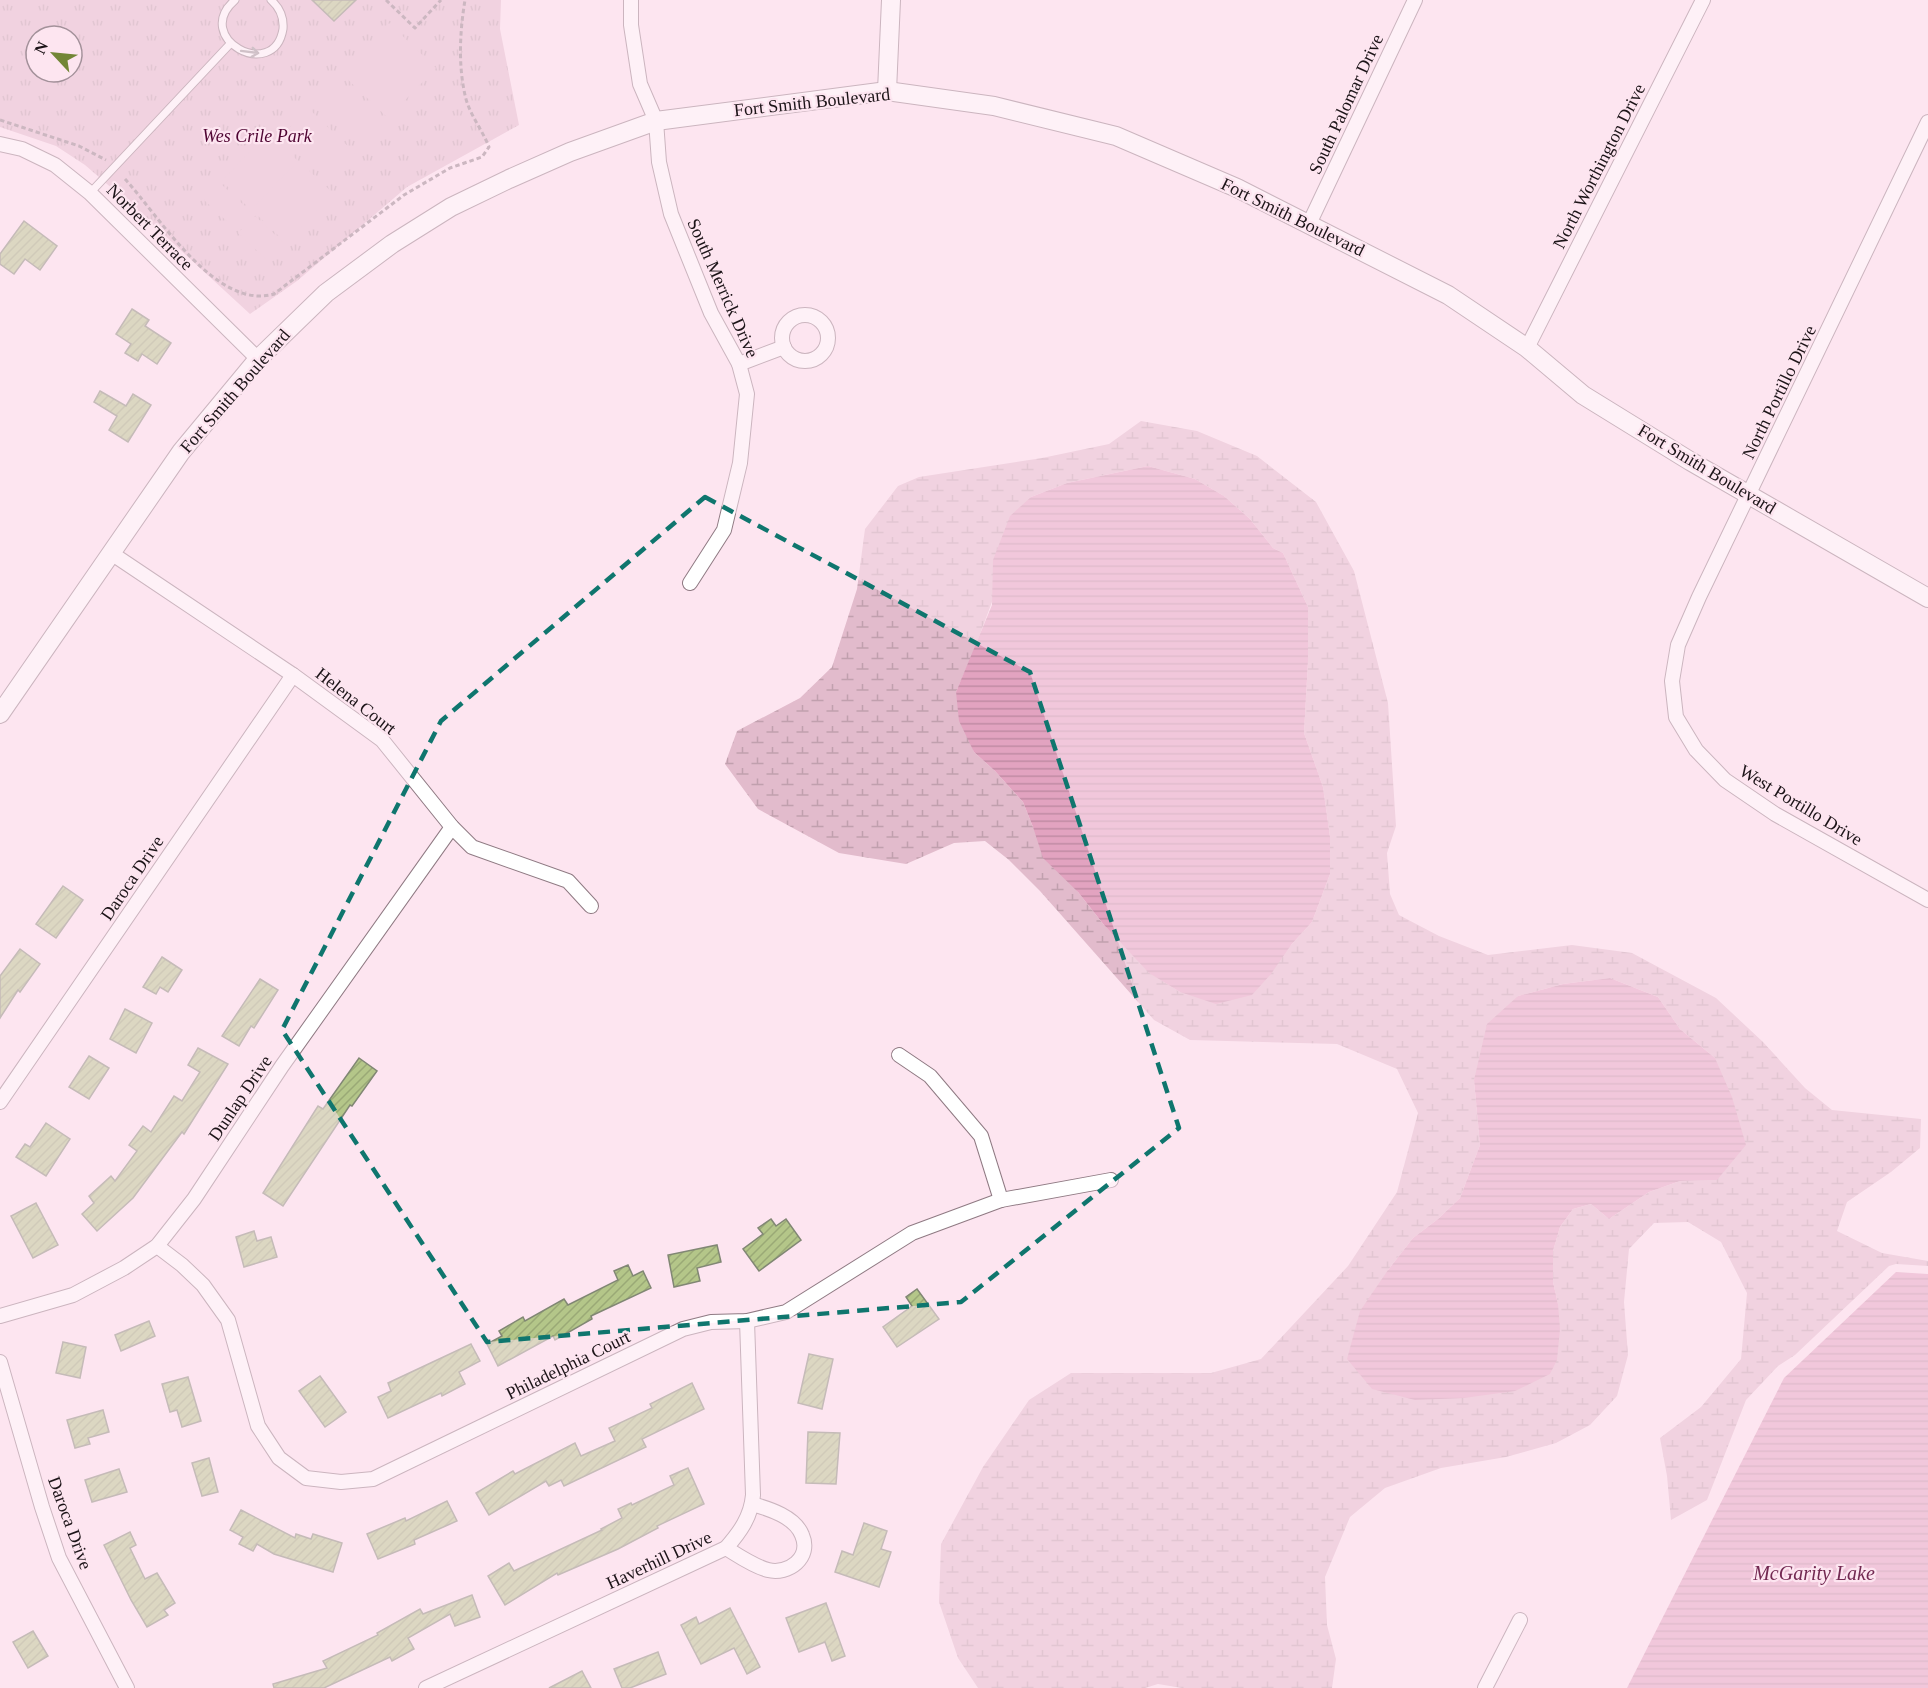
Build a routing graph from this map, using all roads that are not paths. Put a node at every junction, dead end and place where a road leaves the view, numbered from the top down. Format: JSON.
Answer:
{"nodes":[{"id":1,"x":235,"y":0,"type":"edge"},
{"id":2,"x":271,"y":0,"type":"edge"},
{"id":3,"x":631,"y":0,"type":"edge"},
{"id":4,"x":891,"y":0,"type":"edge"},
{"id":5,"x":1415,"y":0,"type":"edge"},
{"id":6,"x":1703,"y":0,"type":"edge"},
{"id":7,"x":230,"y":44,"type":"junction"},
{"id":8,"x":887,"y":91,"type":"junction"},
{"id":9,"x":656,"y":121,"type":"junction"},
{"id":10,"x":1928,"y":122,"type":"edge"},
{"id":11,"x":0,"y":144,"type":"edge"},
{"id":12,"x":90,"y":193,"type":"junction"},
{"id":13,"x":1309,"y":224,"type":"junction"},
{"id":14,"x":784,"y":347,"type":"dead end"},
{"id":15,"x":1527,"y":348,"type":"junction"},
{"id":16,"x":258,"y":359,"type":"junction"},
{"id":17,"x":739,"y":364,"type":"junction"},
{"id":18,"x":1749,"y":495,"type":"junction"},
{"id":19,"x":111,"y":552,"type":"junction"},
{"id":20,"x":690,"y":583,"type":"dead end"},
{"id":21,"x":1928,"y":598,"type":"edge"},
{"id":22,"x":293,"y":675,"type":"junction"},
{"id":23,"x":0,"y":714,"type":"edge"},
{"id":24,"x":1676,"y":717,"type":"joint"},
{"id":25,"x":452,"y":827,"type":"junction"},
{"id":26,"x":1928,"y":900,"type":"edge"},
{"id":27,"x":591,"y":906,"type":"dead end"},
{"id":28,"x":899,"y":1055,"type":"dead end"},
{"id":29,"x":0,"y":1102,"type":"edge"},
{"id":30,"x":1111,"y":1180,"type":"dead end"},
{"id":31,"x":1001,"y":1200,"type":"junction"},
{"id":32,"x":157,"y":1246,"type":"junction"},
{"id":33,"x":0,"y":1316,"type":"edge"},
{"id":34,"x":747,"y":1321,"type":"junction"},
{"id":35,"x":0,"y":1362,"type":"edge"},
{"id":36,"x":752,"y":1504,"type":"junction"},
{"id":37,"x":726,"y":1548,"type":"junction"},
{"id":38,"x":1520,"y":1620,"type":"dead end"},
{"id":39,"x":127,"y":1688,"type":"edge"},
{"id":40,"x":426,"y":1688,"type":"edge"},
{"id":41,"x":1485,"y":1688,"type":"edge"}],
"edges":[{"from":1,"to":7,"type":"lane"},
{"from":7,"to":2,"type":"lane","one_way":true},
{"from":3,"to":9,"type":"street","name":"South Merrick Drive"},
{"from":4,"to":8,"type":"street"},
{"from":5,"to":13,"type":"street","name":"South Palomar Drive"},
{"from":6,"to":15,"type":"street","name":"North Worthington Drive"},
{"from":7,"to":12,"type":"lane"},
{"from":8,"to":9,"type":"street","name":"Fort Smith Boulevard"},
{"from":8,"to":13,"type":"street","name":"Fort Smith Boulevard"},
{"from":9,"to":16,"type":"street","name":"Fort Smith Boulevard"},
{"from":9,"to":17,"type":"street","name":"South Merrick Drive"},
{"from":10,"to":18,"type":"street","name":"North Portillo Drive"},
{"from":11,"to":12,"type":"street","name":"Norbert Terrace"},
{"from":12,"to":16,"type":"street","name":"Norbert Terrace"},
{"from":13,"to":15,"type":"street","name":"Fort Smith Boulevard"},
{"from":14,"to":17,"type":"street"},
{"from":15,"to":18,"type":"street","name":"Fort Smith Boulevard"},
{"from":16,"to":19,"type":"street","name":"Fort Smith Boulevard"},
{"from":17,"to":20,"type":"street","name":"South Merrick Drive"},
{"from":18,"to":21,"type":"street","name":"Fort Smith Boulevard"},
{"from":18,"to":24,"type":"street","name":"North Portillo Drive"},
{"from":19,"to":22,"type":"street","name":"Helena Court"},
{"from":19,"to":23,"type":"street","name":"Fort Smith Boulevard"},
{"from":22,"to":25,"type":"street","name":"Helena Court"},
{"from":22,"to":29,"type":"street","name":"Daroca Drive"},
{"from":24,"to":26,"type":"street","name":"West Portillo Drive"},
{"from":25,"to":27,"type":"street","name":"Helena Court"},
{"from":25,"to":32,"type":"street","name":"Dunlap Drive"},
{"from":28,"to":31,"type":"street"},
{"from":30,"to":31,"type":"street","name":"Philadelphia Court"},
{"from":31,"to":34,"type":"street","name":"Philadelphia Court"},
{"from":32,"to":33,"type":"street","name":"Dunlap Drive"},
{"from":32,"to":34,"type":"street","name":"Philadelphia Court"},
{"from":34,"to":36,"type":"street","name":"Haverhill Drive"},
{"from":35,"to":39,"type":"street","name":"Daroca Drive"},
{"from":36,"to":37,"type":"street","name":"Haverhill Drive"},
{"from":36,"to":37,"type":"street"},
{"from":37,"to":40,"type":"street","name":"Haverhill Drive"},
{"from":38,"to":41,"type":"street"}]}
